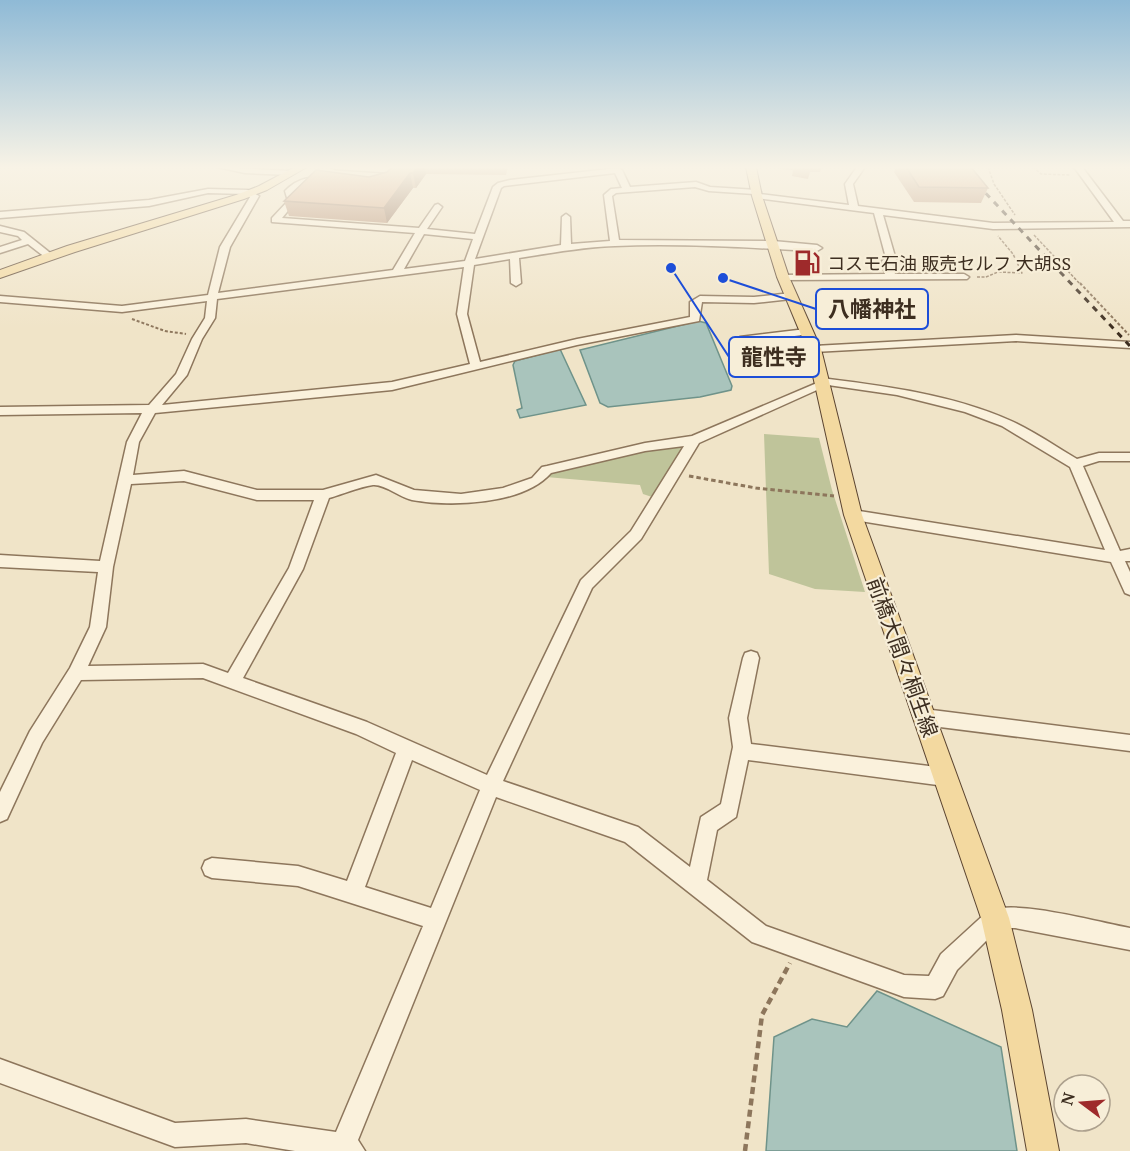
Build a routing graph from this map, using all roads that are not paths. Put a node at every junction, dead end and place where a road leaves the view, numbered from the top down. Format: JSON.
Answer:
{"nodes":[{"id":1,"x":163,"y":221,"type":"edge"},
{"id":2,"x":240,"y":221,"type":"edge"},
{"id":3,"x":285,"y":221,"type":"edge"},
{"id":4,"x":429,"y":221,"type":"edge"},
{"id":5,"x":484,"y":221,"type":"edge"},
{"id":6,"x":566,"y":221,"type":"edge"},
{"id":7,"x":612,"y":221,"type":"edge"},
{"id":8,"x":765,"y":221,"type":"edge"},
{"id":9,"x":880,"y":221,"type":"edge"},
{"id":10,"x":950,"y":221,"type":"edge"},
{"id":11,"x":1125,"y":224,"type":"edge"},
{"id":12,"x":0,"y":229,"type":"edge"},
{"id":13,"x":422,"y":231,"type":"junction"},
{"id":14,"x":477,"y":237,"type":"junction"},
{"id":15,"x":30,"y":240,"type":"junction"},
{"id":16,"x":615,"y":243,"type":"junction"},
{"id":17,"x":773,"y":245,"type":"junction"},
{"id":18,"x":566,"y":247,"type":"junction"},
{"id":19,"x":817,"y":248,"type":"dead end"},
{"id":20,"x":0,"y":250,"type":"edge"},
{"id":21,"x":49,"y":256,"type":"junction"},
{"id":22,"x":514,"y":256,"type":"junction"},
{"id":23,"x":470,"y":263,"type":"junction"},
{"id":24,"x":397,"y":273,"type":"junction"},
{"id":25,"x":0,"y":274,"type":"edge"},
{"id":26,"x":891,"y":277,"type":"junction"},
{"id":27,"x":964,"y":277,"type":"road end"},
{"id":28,"x":516,"y":283,"type":"dead end"},
{"id":29,"x":787,"y":287,"type":"junction"},
{"id":30,"x":213,"y":298,"type":"junction"},
{"id":31,"x":0,"y":299,"type":"edge"},
{"id":32,"x":740,"y":340,"type":"dead end"},
{"id":33,"x":810,"y":341,"type":"junction"},
{"id":34,"x":1125,"y":345,"type":"edge"},
{"id":35,"x":1130,"y":355,"type":"edge"},
{"id":36,"x":476,"y":366,"type":"junction"},
{"id":37,"x":821,"y":383,"type":"junction"},
{"id":38,"x":151,"y":409,"type":"junction"},
{"id":39,"x":0,"y":411,"type":"edge"},
{"id":40,"x":694,"y":440,"type":"junction"},
{"id":41,"x":1130,"y":457,"type":"edge"},
{"id":42,"x":1075,"y":464,"type":"junction"},
{"id":43,"x":124,"y":480,"type":"junction"},
{"id":44,"x":323,"y":495,"type":"junction"},
{"id":45,"x":850,"y":506,"type":"junction"},
{"id":46,"x":1123,"y":556,"type":"edge"},
{"id":47,"x":0,"y":561,"type":"edge"},
{"id":48,"x":106,"y":567,"type":"junction"},
{"id":49,"x":1130,"y":589,"type":"edge"},
{"id":50,"x":751,"y":658,"type":"dead end"},
{"id":51,"x":76,"y":673,"type":"junction"},
{"id":52,"x":232,"y":682,"type":"junction"},
{"id":53,"x":924,"y":717,"type":"junction"},
{"id":54,"x":1130,"y":743,"type":"edge"},
{"id":55,"x":407,"y":748,"type":"junction"},
{"id":56,"x":742,"y":751,"type":"junction"},
{"id":57,"x":945,"y":777,"type":"junction"},
{"id":58,"x":491,"y":786,"type":"junction"},
{"id":59,"x":0,"y":812,"type":"edge"},
{"id":60,"x":212,"y":868,"type":"dead end"},
{"id":61,"x":696,"y":885,"type":"junction"},
{"id":62,"x":353,"y":893,"type":"junction"},
{"id":63,"x":995,"y":918,"type":"junction"},
{"id":64,"x":436,"y":920,"type":"junction"},
{"id":65,"x":1130,"y":939,"type":"edge"},
{"id":66,"x":0,"y":1071,"type":"edge"},
{"id":67,"x":348,"y":1149,"type":"edge"},
{"id":68,"x":1043,"y":1151,"type":"edge"}],
"edges":[{"from":1,"to":21,"type":"main road"},
{"from":2,"to":30,"type":"street"},
{"from":3,"to":13,"type":"street"},
{"from":4,"to":13,"type":"street"},
{"from":5,"to":14,"type":"street"},
{"from":6,"to":18,"type":"street"},
{"from":7,"to":16,"type":"street"},
{"from":8,"to":17,"type":"main road","name":"前橋大間々桐生線"},
{"from":9,"to":26,"type":"street"},
{"from":10,"to":11,"type":"street"},
{"from":12,"to":15,"type":"street"},
{"from":13,"to":14,"type":"street"},
{"from":13,"to":24,"type":"street"},
{"from":14,"to":23,"type":"street"},
{"from":15,"to":20,"type":"street"},
{"from":15,"to":21,"type":"street"},
{"from":16,"to":17,"type":"street"},
{"from":16,"to":18,"type":"street"},
{"from":17,"to":19,"type":"street"},
{"from":17,"to":29,"type":"main road","name":"前橋大間々桐生線"},
{"from":18,"to":22,"type":"street"},
{"from":21,"to":25,"type":"main road"},
{"from":22,"to":23,"type":"street"},
{"from":22,"to":28,"type":"street"},
{"from":23,"to":24,"type":"street"},
{"from":23,"to":36,"type":"street"},
{"from":24,"to":30,"type":"street"},
{"from":26,"to":27,"type":"street"},
{"from":26,"to":29,"type":"street"},
{"from":29,"to":33,"type":"main road","name":"前橋大間々桐生線"},
{"from":29,"to":36,"type":"street"},
{"from":30,"to":31,"type":"street"},
{"from":30,"to":38,"type":"street"},
{"from":32,"to":33,"type":"street"},
{"from":33,"to":34,"type":"street"},
{"from":33,"to":37,"type":"main road","name":"前橋大間々桐生線"},
{"from":34,"to":35,"type":"street"},
{"from":36,"to":38,"type":"street"},
{"from":37,"to":40,"type":"street"},
{"from":37,"to":42,"type":"street"},
{"from":37,"to":45,"type":"main road","name":"前橋大間々桐生線"},
{"from":38,"to":39,"type":"street"},
{"from":38,"to":43,"type":"street"},
{"from":40,"to":44,"type":"street"},
{"from":40,"to":58,"type":"street"},
{"from":41,"to":42,"type":"street"},
{"from":42,"to":46,"type":"street"},
{"from":43,"to":44,"type":"street"},
{"from":43,"to":48,"type":"street"},
{"from":44,"to":52,"type":"street"},
{"from":45,"to":46,"type":"street"},
{"from":45,"to":53,"type":"main road","name":"前橋大間々桐生線"},
{"from":46,"to":49,"type":"street"},
{"from":47,"to":48,"type":"street"},
{"from":48,"to":51,"type":"street"},
{"from":50,"to":56,"type":"street"},
{"from":51,"to":52,"type":"street"},
{"from":51,"to":59,"type":"street"},
{"from":52,"to":55,"type":"street"},
{"from":53,"to":54,"type":"street"},
{"from":53,"to":57,"type":"main road","name":"前橋大間々桐生線"},
{"from":55,"to":58,"type":"street"},
{"from":55,"to":62,"type":"street"},
{"from":56,"to":57,"type":"street"},
{"from":56,"to":61,"type":"street"},
{"from":57,"to":63,"type":"main road","name":"前橋大間々桐生線"},
{"from":58,"to":61,"type":"street"},
{"from":58,"to":64,"type":"street"},
{"from":60,"to":62,"type":"street"},
{"from":61,"to":63,"type":"street"},
{"from":62,"to":64,"type":"street"},
{"from":63,"to":65,"type":"street"},
{"from":63,"to":68,"type":"main road","name":"前橋大間々桐生線"},
{"from":64,"to":67,"type":"street"},
{"from":66,"to":67,"type":"street"}]}
